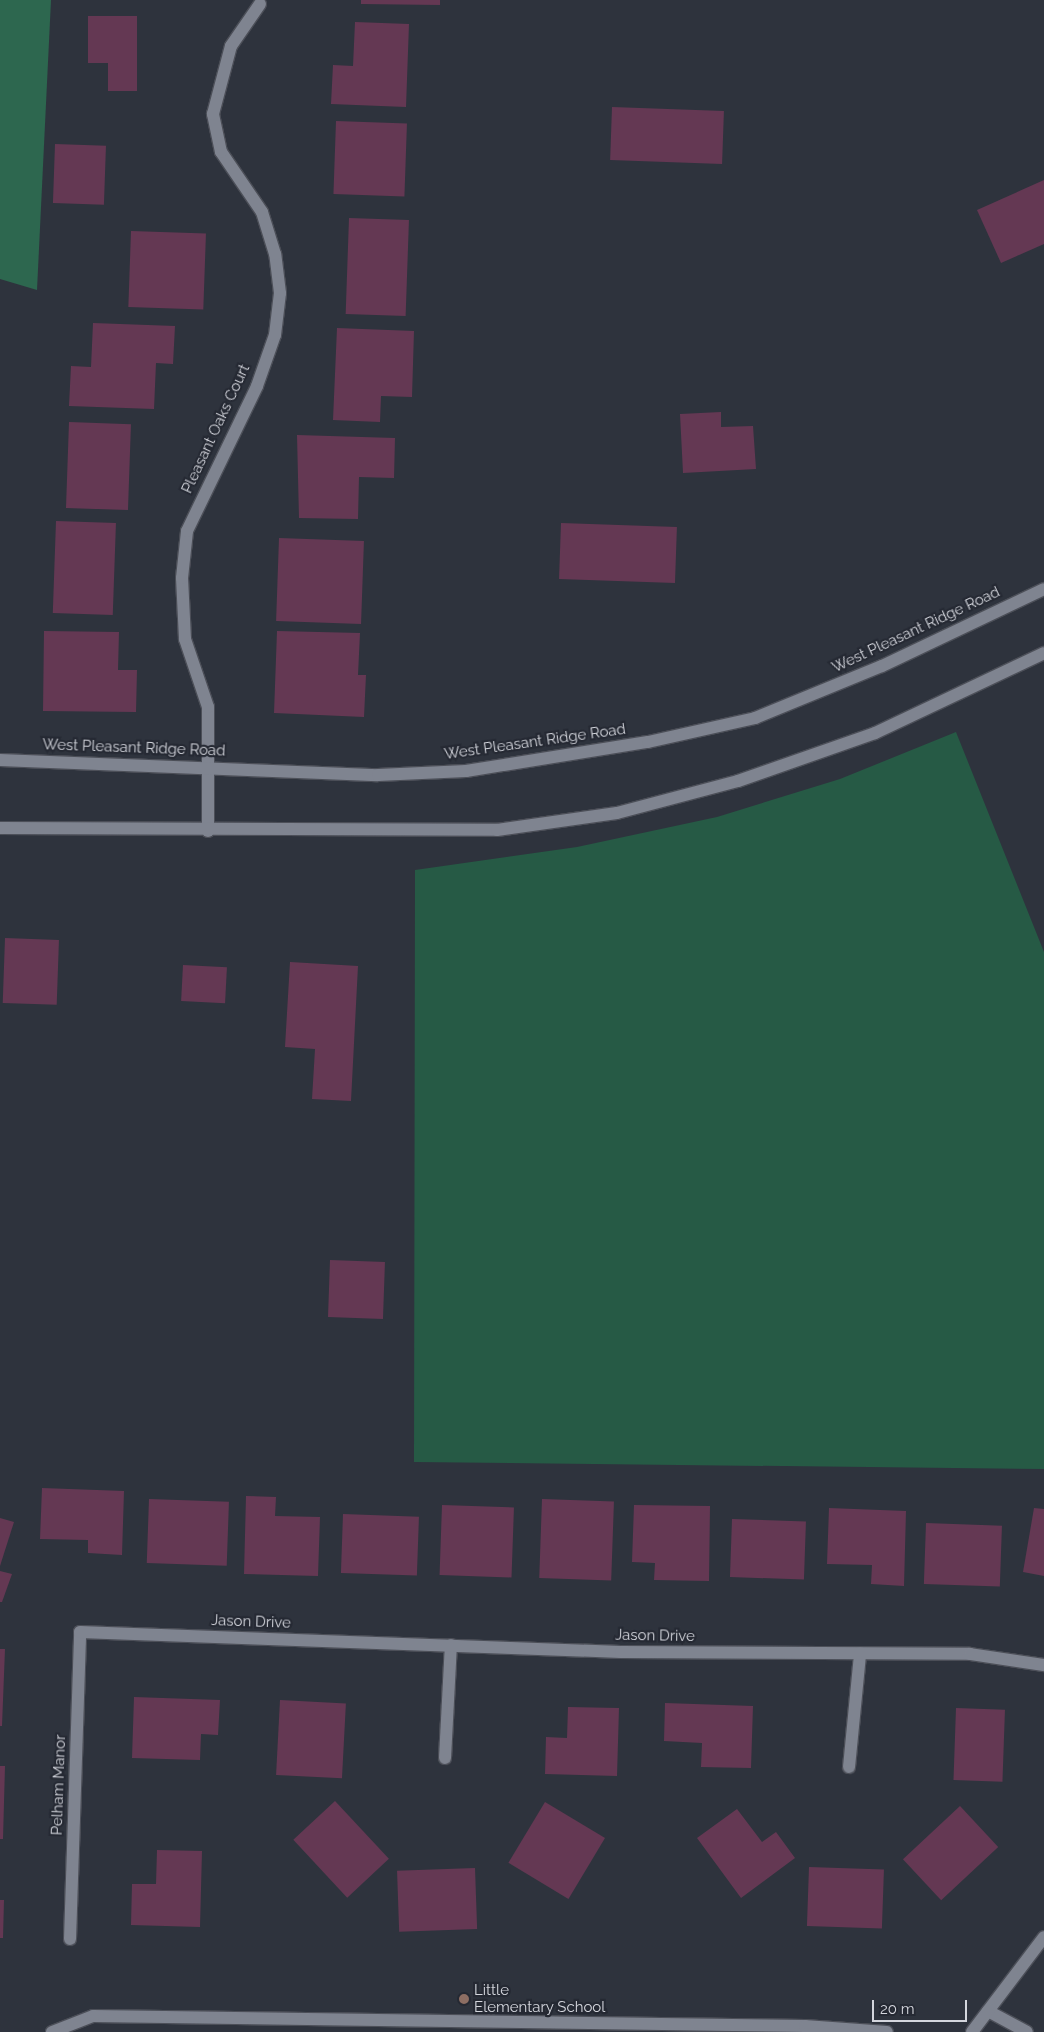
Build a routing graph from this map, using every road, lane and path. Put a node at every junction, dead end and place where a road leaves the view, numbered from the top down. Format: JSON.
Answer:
{"nodes":[{"id":1,"x":260,"y":4,"type":"dead end"},
{"id":2,"x":1044,"y":589,"type":"edge"},
{"id":3,"x":1044,"y":653,"type":"edge"},
{"id":4,"x":0,"y":760,"type":"edge"},
{"id":5,"x":210,"y":766,"type":"junction"},
{"id":6,"x":0,"y":828,"type":"edge"},
{"id":7,"x":208,"y":831,"type":"junction"},
{"id":8,"x":80,"y":1632,"type":"joint"},
{"id":9,"x":451,"y":1645,"type":"junction"},
{"id":10,"x":860,"y":1654,"type":"junction"},
{"id":11,"x":1044,"y":1666,"type":"edge"},
{"id":12,"x":445,"y":1758,"type":"dead end"},
{"id":13,"x":849,"y":1767,"type":"dead end"},
{"id":14,"x":1044,"y":1937,"type":"edge"},
{"id":15,"x":70,"y":1939,"type":"dead end"},
{"id":16,"x":988,"y":2011,"type":"junction"},
{"id":17,"x":520,"y":2027,"type":"edge"},
{"id":18,"x":845,"y":2030,"type":"edge"},
{"id":19,"x":52,"y":2032,"type":"edge"},
{"id":20,"x":887,"y":2032,"type":"edge"},
{"id":21,"x":972,"y":2032,"type":"edge"},
{"id":22,"x":1026,"y":2032,"type":"edge"}],
"edges":[{"from":1,"to":5,"type":"street","name":"Pleasant Oaks Court"},
{"from":2,"to":5,"type":"street","name":"West Pleasant Ridge Road"},
{"from":3,"to":7,"type":"street"},
{"from":4,"to":5,"type":"street","name":"West Pleasant Ridge Road"},
{"from":5,"to":7,"type":"street","name":"Pleasant Oaks Court"},
{"from":6,"to":7,"type":"street"},
{"from":8,"to":9,"type":"street","name":"Jason Drive"},
{"from":8,"to":15,"type":"street","name":"Pelham Manor"},
{"from":9,"to":10,"type":"street","name":"Jason Drive"},
{"from":9,"to":12,"type":"street"},
{"from":10,"to":11,"type":"street","name":"Jason Drive"},
{"from":10,"to":13,"type":"street"},
{"from":14,"to":16,"type":"street"},
{"from":16,"to":21,"type":"street"},
{"from":16,"to":22,"type":"street"},
{"from":17,"to":18,"type":"street"},
{"from":17,"to":19,"type":"street"},
{"from":18,"to":20,"type":"street"}]}
